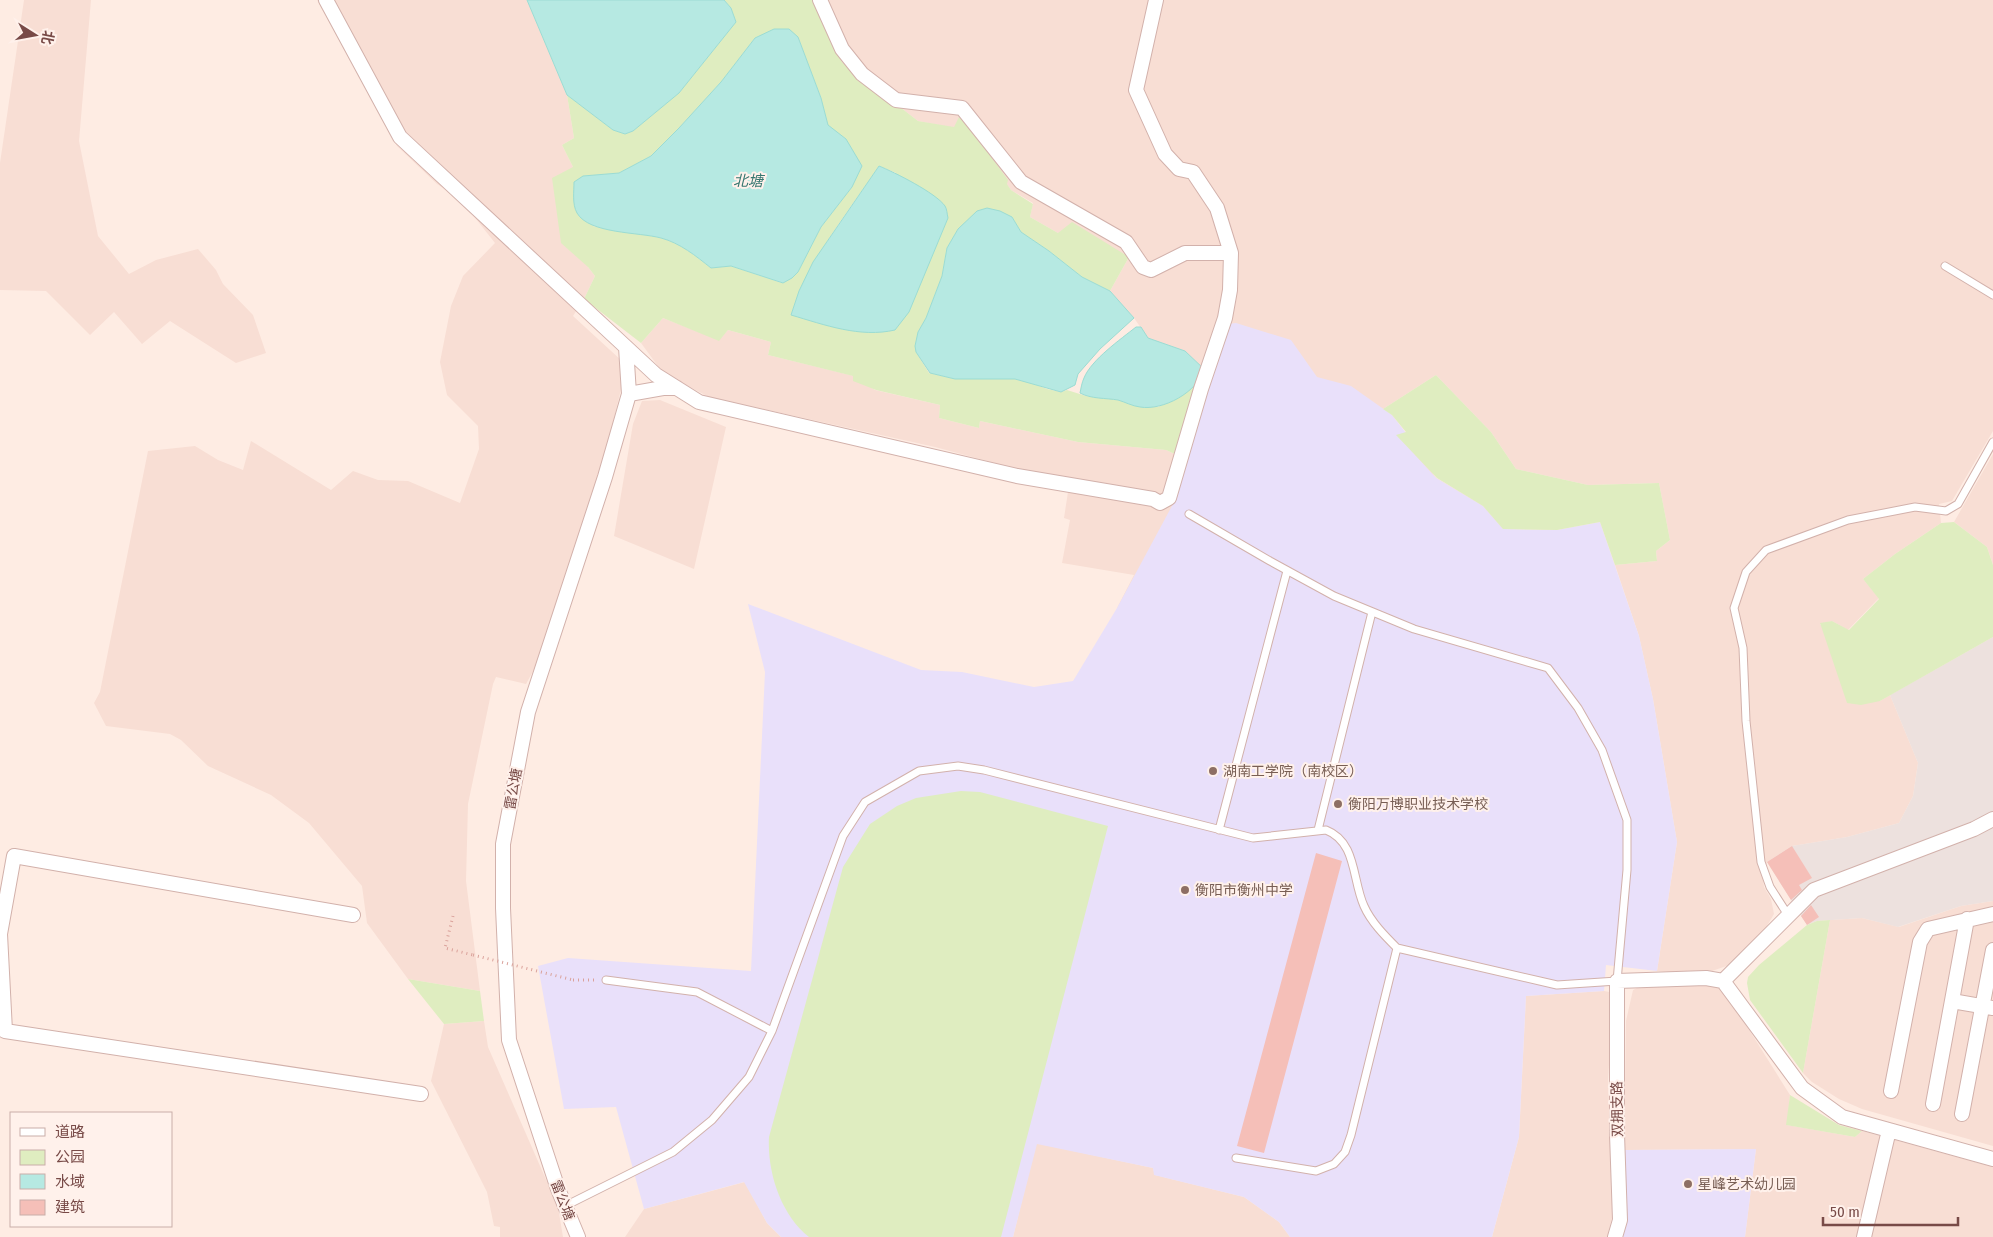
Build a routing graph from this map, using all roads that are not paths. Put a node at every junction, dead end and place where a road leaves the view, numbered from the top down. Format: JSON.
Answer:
{"nodes":[{"id":1,"x":326,"y":0,"type":"edge"},
{"id":2,"x":820,"y":0,"type":"edge"},
{"id":3,"x":1156,"y":0,"type":"edge"},
{"id":4,"x":1231,"y":253,"type":"junction"},
{"id":5,"x":1945,"y":266,"type":"dead end"},
{"id":6,"x":1993,"y":294,"type":"edge"},
{"id":7,"x":626,"y":347,"type":"junction"},
{"id":8,"x":677,"y":388,"type":"junction"},
{"id":9,"x":629,"y":394,"type":"junction"},
{"id":10,"x":1993,"y":442,"type":"edge"},
{"id":11,"x":1189,"y":514,"type":"dead end"},
{"id":12,"x":1287,"y":571,"type":"junction"},
{"id":13,"x":1372,"y":612,"type":"junction"},
{"id":14,"x":1993,"y":819,"type":"edge"},
{"id":15,"x":1219,"y":830,"type":"junction"},
{"id":16,"x":1318,"y":830,"type":"junction"},
{"id":17,"x":1993,"y":914,"type":"edge"},
{"id":18,"x":1788,"y":915,"type":"junction"},
{"id":19,"x":353,"y":916,"type":"dead end"},
{"id":20,"x":1967,"y":920,"type":"junction"},
{"id":21,"x":0,"y":934,"type":"edge"},
{"id":22,"x":1397,"y":948,"type":"junction"},
{"id":23,"x":1993,"y":950,"type":"edge"},
{"id":24,"x":606,"y":980,"type":"road end"},
{"id":25,"x":1617,"y":981,"type":"junction"},
{"id":26,"x":1724,"y":981,"type":"junction"},
{"id":27,"x":1952,"y":1001,"type":"junction"},
{"id":28,"x":1988,"y":1007,"type":"edge"},
{"id":29,"x":772,"y":1031,"type":"junction"},
{"id":30,"x":1891,"y":1091,"type":"dead end"},
{"id":31,"x":421,"y":1094,"type":"dead end"},
{"id":32,"x":1933,"y":1104,"type":"dead end"},
{"id":33,"x":1962,"y":1114,"type":"dead end"},
{"id":34,"x":1889,"y":1130,"type":"junction"},
{"id":35,"x":1236,"y":1158,"type":"dead end"},
{"id":36,"x":1993,"y":1158,"type":"edge"},
{"id":37,"x":565,"y":1206,"type":"junction"},
{"id":38,"x":578,"y":1237,"type":"edge"},
{"id":39,"x":1615,"y":1237,"type":"edge"},
{"id":40,"x":1864,"y":1237,"type":"edge"}],
"edges":[{"from":1,"to":7,"type":"street"},
{"from":2,"to":4,"type":"street"},
{"from":3,"to":4,"type":"street"},
{"from":4,"to":8,"type":"street"},
{"from":5,"to":6,"type":"lane"},
{"from":7,"to":8,"type":"street"},
{"from":7,"to":9,"type":"street","name":"雷公塘"},
{"from":8,"to":9,"type":"street"},
{"from":9,"to":37,"type":"street","name":"雷公塘"},
{"from":10,"to":18,"type":"lane"},
{"from":11,"to":12,"type":"lane"},
{"from":12,"to":13,"type":"lane"},
{"from":12,"to":15,"type":"lane"},
{"from":13,"to":16,"type":"lane"},
{"from":13,"to":25,"type":"lane"},
{"from":14,"to":18,"type":"street"},
{"from":15,"to":16,"type":"lane"},
{"from":15,"to":29,"type":"lane"},
{"from":16,"to":22,"type":"lane"},
{"from":17,"to":20,"type":"street"},
{"from":18,"to":26,"type":"street"},
{"from":19,"to":21,"type":"street"},
{"from":20,"to":27,"type":"street"},
{"from":20,"to":30,"type":"street"},
{"from":21,"to":31,"type":"street"},
{"from":22,"to":25,"type":"lane"},
{"from":22,"to":35,"type":"lane"},
{"from":23,"to":28,"type":"street"},
{"from":24,"to":29,"type":"lane"},
{"from":25,"to":26,"type":"street"},
{"from":25,"to":39,"type":"street","name":"双拥支路"},
{"from":26,"to":34,"type":"street"},
{"from":27,"to":28,"type":"street"},
{"from":27,"to":32,"type":"street"},
{"from":28,"to":33,"type":"street"},
{"from":29,"to":37,"type":"lane"},
{"from":34,"to":36,"type":"street"},
{"from":34,"to":40,"type":"street"},
{"from":37,"to":38,"type":"street","name":"雷公塘"}]}
